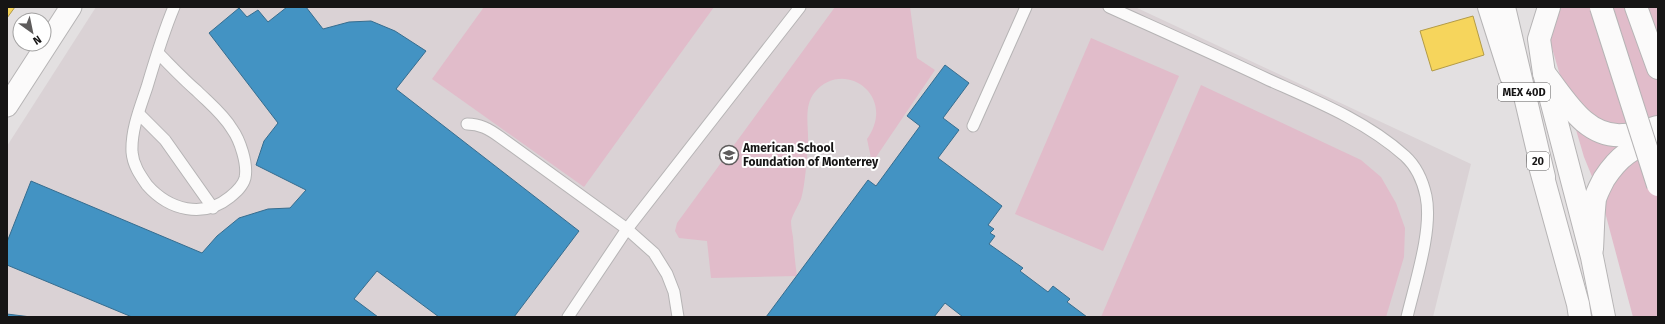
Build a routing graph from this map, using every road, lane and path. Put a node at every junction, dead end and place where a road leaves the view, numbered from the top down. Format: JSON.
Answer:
{"nodes":[{"id":1,"x":71,"y":7,"type":"edge"},
{"id":2,"x":174,"y":7,"type":"edge"},
{"id":3,"x":800,"y":7,"type":"edge"},
{"id":4,"x":1026,"y":7,"type":"edge"},
{"id":5,"x":1109,"y":7,"type":"edge"},
{"id":6,"x":1489,"y":7,"type":"edge"},
{"id":7,"x":1504,"y":7,"type":"edge"},
{"id":8,"x":1550,"y":7,"type":"edge"},
{"id":9,"x":1601,"y":7,"type":"edge"},
{"id":10,"x":1636,"y":7,"type":"edge"},
{"id":11,"x":158,"y":53,"type":"junction"},
{"id":12,"x":1658,"y":68,"type":"edge"},
{"id":13,"x":1544,"y":72,"type":"junction"},
{"id":14,"x":7,"y":106,"type":"edge"},
{"id":15,"x":139,"y":114,"type":"junction"},
{"id":16,"x":467,"y":124,"type":"dead end"},
{"id":17,"x":972,"y":126,"type":"dead end"},
{"id":18,"x":1658,"y":127,"type":"edge"},
{"id":19,"x":1645,"y":139,"type":"edge"},
{"id":20,"x":1544,"y":177,"type":"junction"},
{"id":21,"x":1658,"y":185,"type":"edge"},
{"id":22,"x":213,"y":208,"type":"junction"},
{"id":23,"x":627,"y":230,"type":"junction"},
{"id":24,"x":1592,"y":257,"type":"junction"},
{"id":25,"x":568,"y":317,"type":"edge"},
{"id":26,"x":678,"y":317,"type":"edge"},
{"id":27,"x":1407,"y":317,"type":"edge"},
{"id":28,"x":1580,"y":317,"type":"edge"},
{"id":29,"x":1604,"y":317,"type":"edge"}],
"edges":[{"from":1,"to":14,"type":"street"},
{"from":2,"to":11,"type":"lane"},
{"from":3,"to":23,"type":"lane"},
{"from":4,"to":17,"type":"lane"},
{"from":5,"to":27,"type":"lane"},
{"from":6,"to":20,"type":"main road","number":"20"},
{"from":7,"to":20,"type":"main road","number":"MEX 40D"},
{"from":8,"to":13,"type":"main road","number":"20"},
{"from":9,"to":21,"type":"main road","bridge":true},
{"from":10,"to":12,"type":"main road"},
{"from":11,"to":15,"type":"lane"},
{"from":11,"to":22,"type":"lane"},
{"from":13,"to":19,"type":"main road"},
{"from":13,"to":24,"type":"main road","number":"20"},
{"from":15,"to":22,"type":"lane"},
{"from":15,"to":22,"type":"lane"},
{"from":16,"to":23,"type":"lane"},
{"from":18,"to":19,"type":"main road"},
{"from":19,"to":24,"type":"main road"},
{"from":20,"to":28,"type":"main road","number":"20"},
{"from":23,"to":25,"type":"lane"},
{"from":23,"to":26,"type":"lane"},
{"from":24,"to":29,"type":"main road","number":"20"}]}
